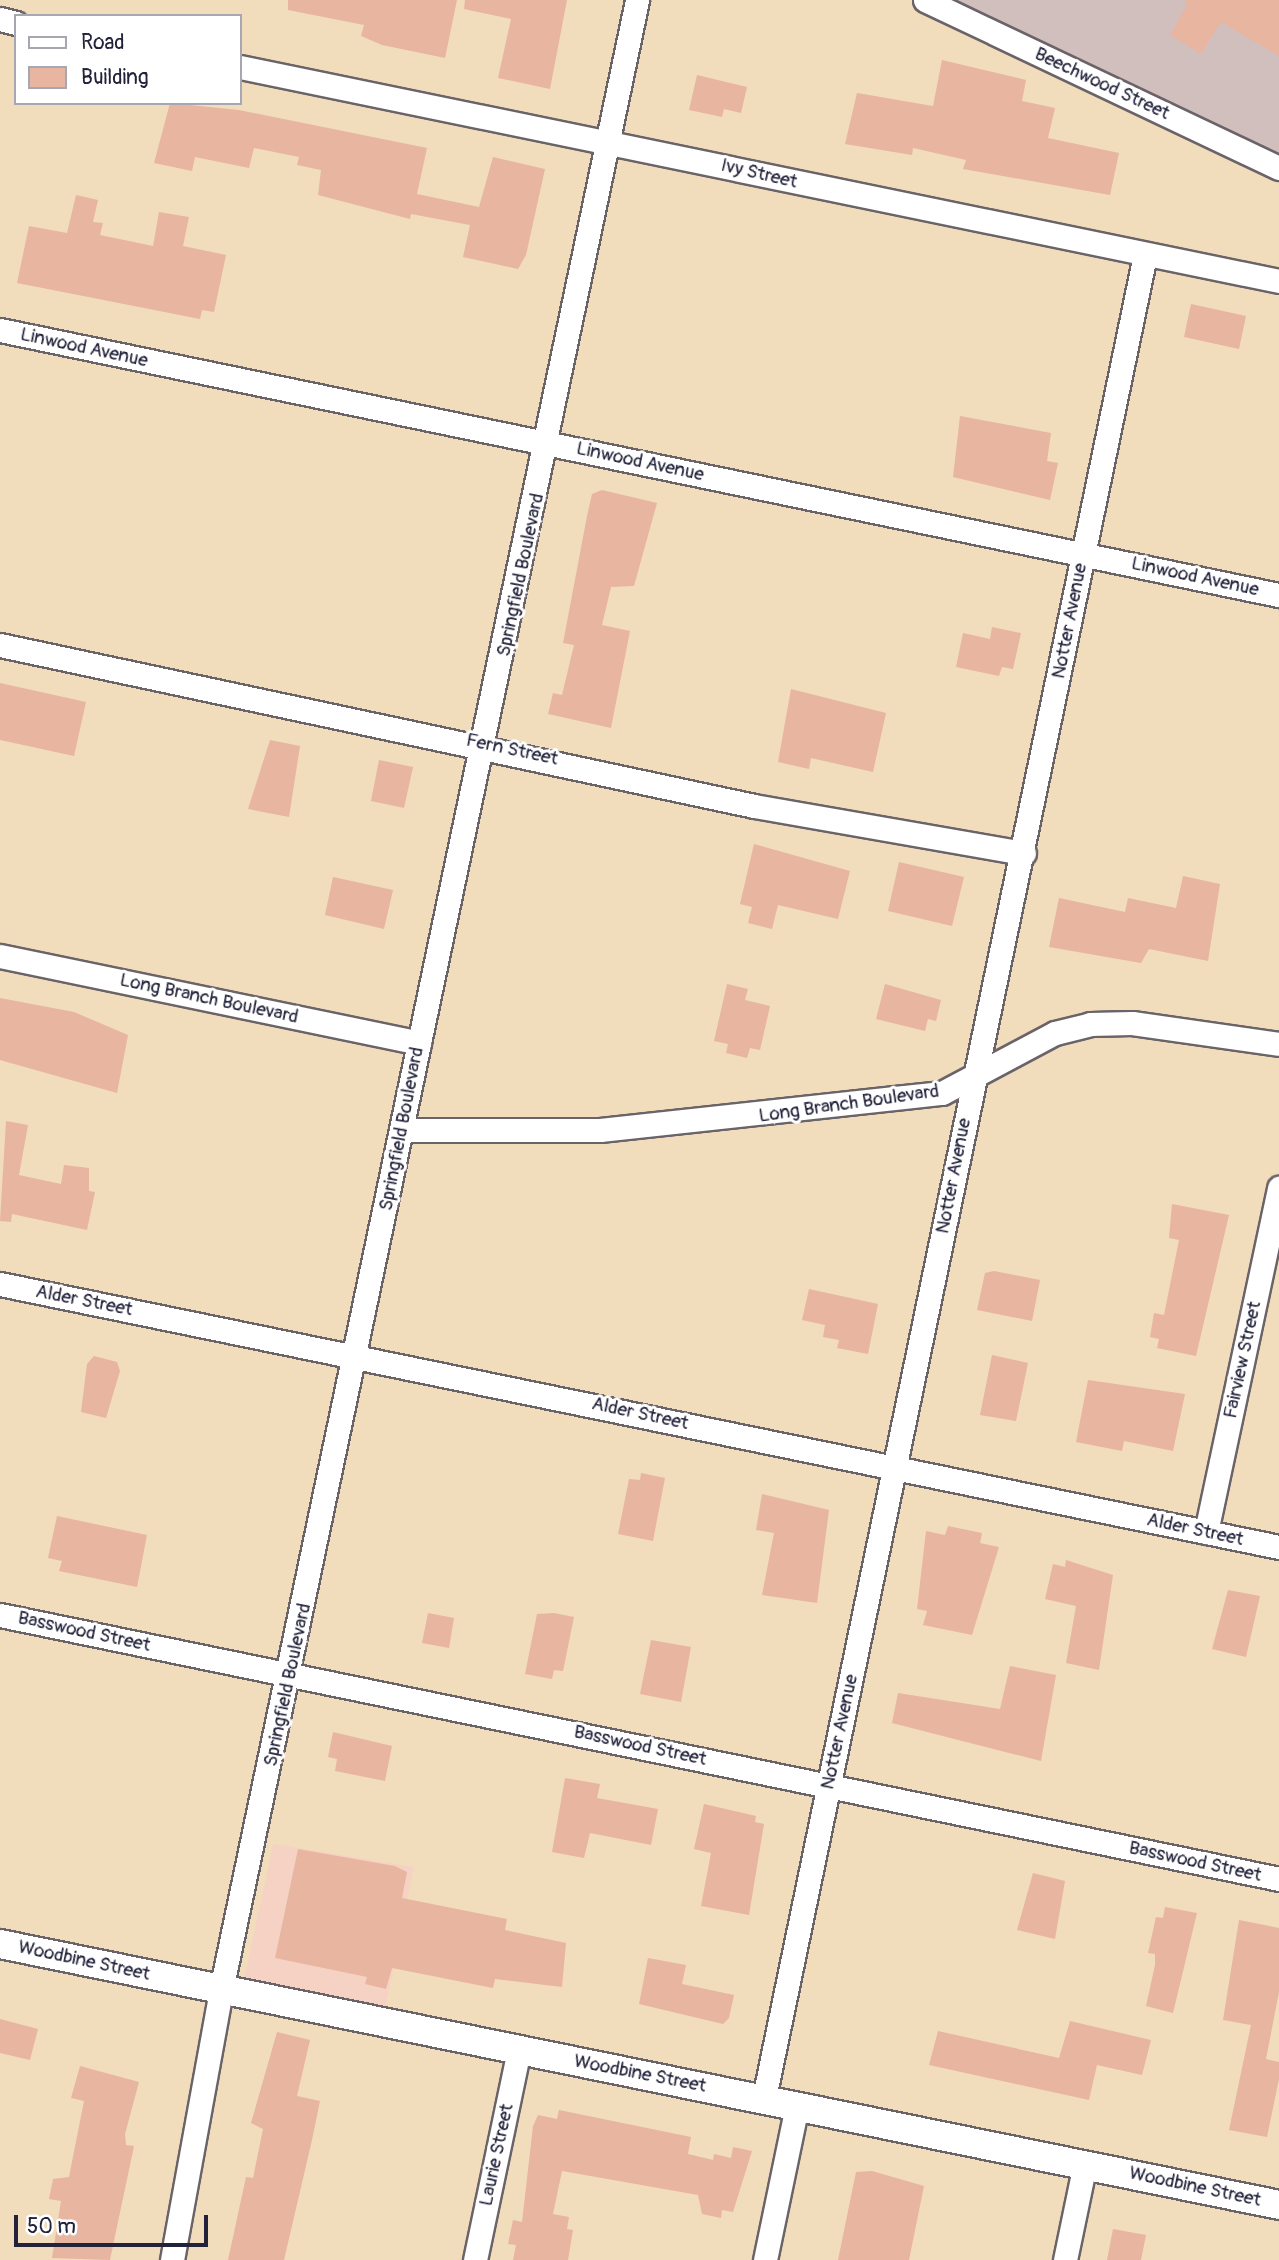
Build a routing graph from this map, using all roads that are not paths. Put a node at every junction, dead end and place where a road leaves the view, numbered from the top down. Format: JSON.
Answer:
{"nodes":[{"id":1,"x":637,"y":0,"type":"edge"},
{"id":2,"x":925,"y":0,"type":"edge"},
{"id":3,"x":242,"y":67,"type":"edge"},
{"id":4,"x":609,"y":140,"type":"junction"},
{"id":5,"x":1279,"y":168,"type":"edge"},
{"id":6,"x":1146,"y":255,"type":"junction"},
{"id":7,"x":1279,"y":281,"type":"edge"},
{"id":8,"x":0,"y":330,"type":"edge"},
{"id":9,"x":548,"y":443,"type":"junction"},
{"id":10,"x":1084,"y":553,"type":"junction"},
{"id":11,"x":1279,"y":595,"type":"edge"},
{"id":12,"x":0,"y":645,"type":"edge"},
{"id":13,"x":486,"y":744,"type":"junction"},
{"id":14,"x":1024,"y":853,"type":"junction"},
{"id":15,"x":0,"y":956,"type":"edge"},
{"id":16,"x":419,"y":1043,"type":"junction"},
{"id":17,"x":1279,"y":1044,"type":"edge"},
{"id":18,"x":974,"y":1079,"type":"junction"},
{"id":19,"x":402,"y":1130,"type":"junction"},
{"id":20,"x":1279,"y":1188,"type":"edge"},
{"id":21,"x":0,"y":1284,"type":"edge"},
{"id":22,"x":357,"y":1355,"type":"junction"},
{"id":23,"x":896,"y":1467,"type":"junction"},
{"id":24,"x":1206,"y":1532,"type":"junction"},
{"id":25,"x":1279,"y":1547,"type":"edge"},
{"id":26,"x":0,"y":1615,"type":"edge"},
{"id":27,"x":290,"y":1674,"type":"junction"},
{"id":28,"x":829,"y":1785,"type":"junction"},
{"id":29,"x":1279,"y":1879,"type":"edge"},
{"id":30,"x":0,"y":1944,"type":"edge"},
{"id":31,"x":221,"y":1990,"type":"junction"},
{"id":32,"x":519,"y":2050,"type":"junction"},
{"id":33,"x":764,"y":2098,"type":"junction"},
{"id":34,"x":797,"y":2105,"type":"junction"},
{"id":35,"x":1085,"y":2163,"type":"junction"},
{"id":36,"x":1279,"y":2205,"type":"edge"},
{"id":37,"x":172,"y":2260,"type":"edge"},
{"id":38,"x":475,"y":2260,"type":"edge"},
{"id":39,"x":765,"y":2260,"type":"edge"},
{"id":40,"x":1065,"y":2260,"type":"edge"}],
"edges":[{"from":1,"to":4,"type":"street","name":"Springfield Boulevard"},
{"from":2,"to":5,"type":"street","name":"Beechwood Street"},
{"from":3,"to":4,"type":"street","name":"Ivy Street"},
{"from":4,"to":6,"type":"street","name":"Ivy Street"},
{"from":4,"to":9,"type":"street","name":"Springfield Boulevard"},
{"from":6,"to":7,"type":"street","name":"Ivy Street"},
{"from":6,"to":10,"type":"street","name":"Notter Avenue"},
{"from":8,"to":9,"type":"street","name":"Linwood Avenue"},
{"from":9,"to":10,"type":"street","name":"Linwood Avenue"},
{"from":9,"to":13,"type":"street","name":"Springfield Boulevard"},
{"from":10,"to":11,"type":"street","name":"Linwood Avenue"},
{"from":10,"to":14,"type":"street","name":"Notter Avenue"},
{"from":12,"to":13,"type":"street","name":"Fern Street"},
{"from":13,"to":14,"type":"street","name":"Fern Street"},
{"from":13,"to":16,"type":"street","name":"Springfield Boulevard"},
{"from":14,"to":18,"type":"street","name":"Notter Avenue"},
{"from":15,"to":16,"type":"street","name":"Long Branch Boulevard"},
{"from":16,"to":19,"type":"street","name":"Springfield Boulevard"},
{"from":17,"to":18,"type":"street","name":"Long Branch Boulevard"},
{"from":18,"to":19,"type":"street","name":"Long Branch Boulevard"},
{"from":18,"to":23,"type":"street","name":"Notter Avenue"},
{"from":19,"to":22,"type":"street","name":"Springfield Boulevard"},
{"from":20,"to":24,"type":"street","name":"Fairview Street"},
{"from":21,"to":22,"type":"street","name":"Alder Street"},
{"from":22,"to":23,"type":"street","name":"Alder Street"},
{"from":22,"to":27,"type":"street","name":"Springfield Boulevard"},
{"from":23,"to":24,"type":"street","name":"Alder Street"},
{"from":23,"to":28,"type":"street","name":"Notter Avenue"},
{"from":24,"to":25,"type":"street","name":"Alder Street"},
{"from":26,"to":27,"type":"street","name":"Basswood Street"},
{"from":27,"to":28,"type":"street","name":"Basswood Street"},
{"from":27,"to":31,"type":"street","name":"Springfield Boulevard"},
{"from":28,"to":29,"type":"street","name":"Basswood Street"},
{"from":28,"to":33,"type":"street","name":"Notter Avenue"},
{"from":30,"to":31,"type":"street","name":"Woodbine Street"},
{"from":31,"to":32,"type":"street","name":"Woodbine Street"},
{"from":31,"to":37,"type":"street","name":"Springfield Boulevard"},
{"from":32,"to":33,"type":"street","name":"Woodbine Street"},
{"from":32,"to":38,"type":"street","name":"Laurie Street"},
{"from":33,"to":34,"type":"street","name":"Woodbine Street"},
{"from":34,"to":35,"type":"street","name":"Woodbine Street"},
{"from":34,"to":39,"type":"street"},
{"from":35,"to":36,"type":"street","name":"Woodbine Street"},
{"from":35,"to":40,"type":"street"}]}
